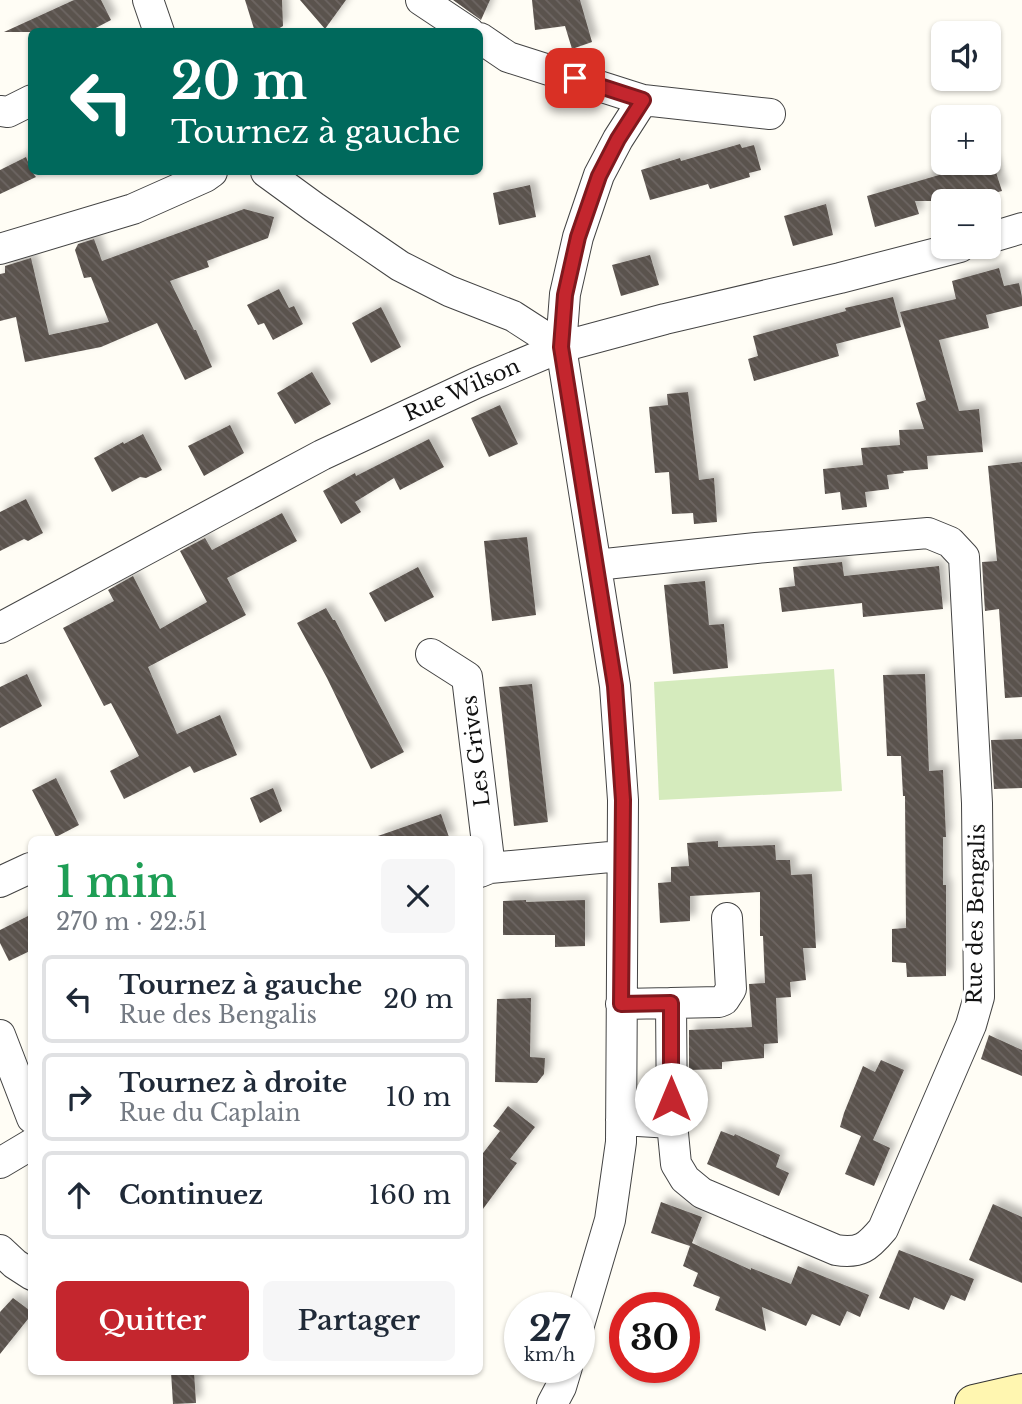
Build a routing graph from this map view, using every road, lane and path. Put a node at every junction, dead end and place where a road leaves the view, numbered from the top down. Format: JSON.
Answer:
{"nodes":[{"id":1,"x":148,"y":0,"type":"edge"},
{"id":2,"x":421,"y":0,"type":"edge"},
{"id":3,"x":158,"y":28,"type":"edge"},
{"id":4,"x":463,"y":28,"type":"edge"},
{"id":5,"x":483,"y":40,"type":"edge"},
{"id":6,"x":643,"y":100,"type":"junction"},
{"id":7,"x":28,"y":102,"type":"edge"},
{"id":8,"x":0,"y":111,"type":"edge"},
{"id":9,"x":770,"y":114,"type":"dead end"},
{"id":10,"x":208,"y":175,"type":"edge"},
{"id":11,"x":270,"y":175,"type":"edge"},
{"id":12,"x":1022,"y":228,"type":"edge"},
{"id":13,"x":1001,"y":234,"type":"edge"},
{"id":14,"x":0,"y":249,"type":"edge"},
{"id":15,"x":931,"y":254,"type":"edge"},
{"id":16,"x":561,"y":347,"type":"junction"},
{"id":17,"x":596,"y":565,"type":"junction"},
{"id":18,"x":0,"y":628,"type":"edge"},
{"id":19,"x":431,"y":654,"type":"dead end"},
{"id":20,"x":482,"y":836,"type":"edge"},
{"id":21,"x":483,"y":849,"type":"edge"},
{"id":22,"x":621,"y":856,"type":"junction"},
{"id":23,"x":28,"y":869,"type":"edge"},
{"id":24,"x":485,"y":870,"type":"edge"},
{"id":25,"x":0,"y":882,"type":"edge"},
{"id":26,"x":727,"y":918,"type":"dead end"},
{"id":27,"x":671,"y":1003,"type":"junction"},
{"id":28,"x":621,"y":1004,"type":"junction"},
{"id":29,"x":0,"y":1035,"type":"edge"},
{"id":30,"x":28,"y":1108,"type":"edge"},
{"id":31,"x":621,"y":1120,"type":"junction"},
{"id":32,"x":671,"y":1123,"type":"junction"},
{"id":33,"x":28,"y":1146,"type":"edge"},
{"id":34,"x":0,"y":1163,"type":"edge"},
{"id":35,"x":0,"y":1250,"type":"edge"},
{"id":36,"x":28,"y":1272,"type":"edge"},
{"id":37,"x":589,"y":1292,"type":"edge"},
{"id":38,"x":562,"y":1383,"type":"edge"},
{"id":39,"x":1022,"y":1393,"type":"edge"},
{"id":40,"x":552,"y":1404,"type":"edge"},
{"id":41,"x":974,"y":1404,"type":"edge"}],
"edges":[{"from":1,"to":3,"type":"street"},
{"from":2,"to":4,"type":"street"},
{"from":5,"to":6,"type":"street"},
{"from":6,"to":9,"type":"street"},
{"from":6,"to":16,"type":"street"},
{"from":7,"to":8,"type":"street"},
{"from":10,"to":14,"type":"street"},
{"from":11,"to":16,"type":"street"},
{"from":12,"to":13,"type":"street"},
{"from":15,"to":16,"type":"street","name":"Rue Wilson"},
{"from":16,"to":17,"type":"street"},
{"from":16,"to":18,"type":"street","name":"Rue Wilson"},
{"from":17,"to":22,"type":"street"},
{"from":17,"to":32,"type":"street","name":"Rue des Bengalis"},
{"from":19,"to":20,"type":"street","name":"Les Grives"},
{"from":21,"to":24,"type":"street","name":"Les Grives"},
{"from":22,"to":24,"type":"street"},
{"from":22,"to":28,"type":"street"},
{"from":23,"to":25,"type":"street"},
{"from":26,"to":27,"type":"street"},
{"from":27,"to":28,"type":"street"},
{"from":27,"to":32,"type":"street","name":"Rue des Bengalis"},
{"from":28,"to":31,"type":"street"},
{"from":29,"to":30,"type":"street"},
{"from":31,"to":32,"type":"street"},
{"from":31,"to":37,"type":"street"},
{"from":33,"to":34,"type":"street"},
{"from":35,"to":36,"type":"street"},
{"from":38,"to":40,"type":"street"},
{"from":39,"to":41,"type":"main road"}]}
